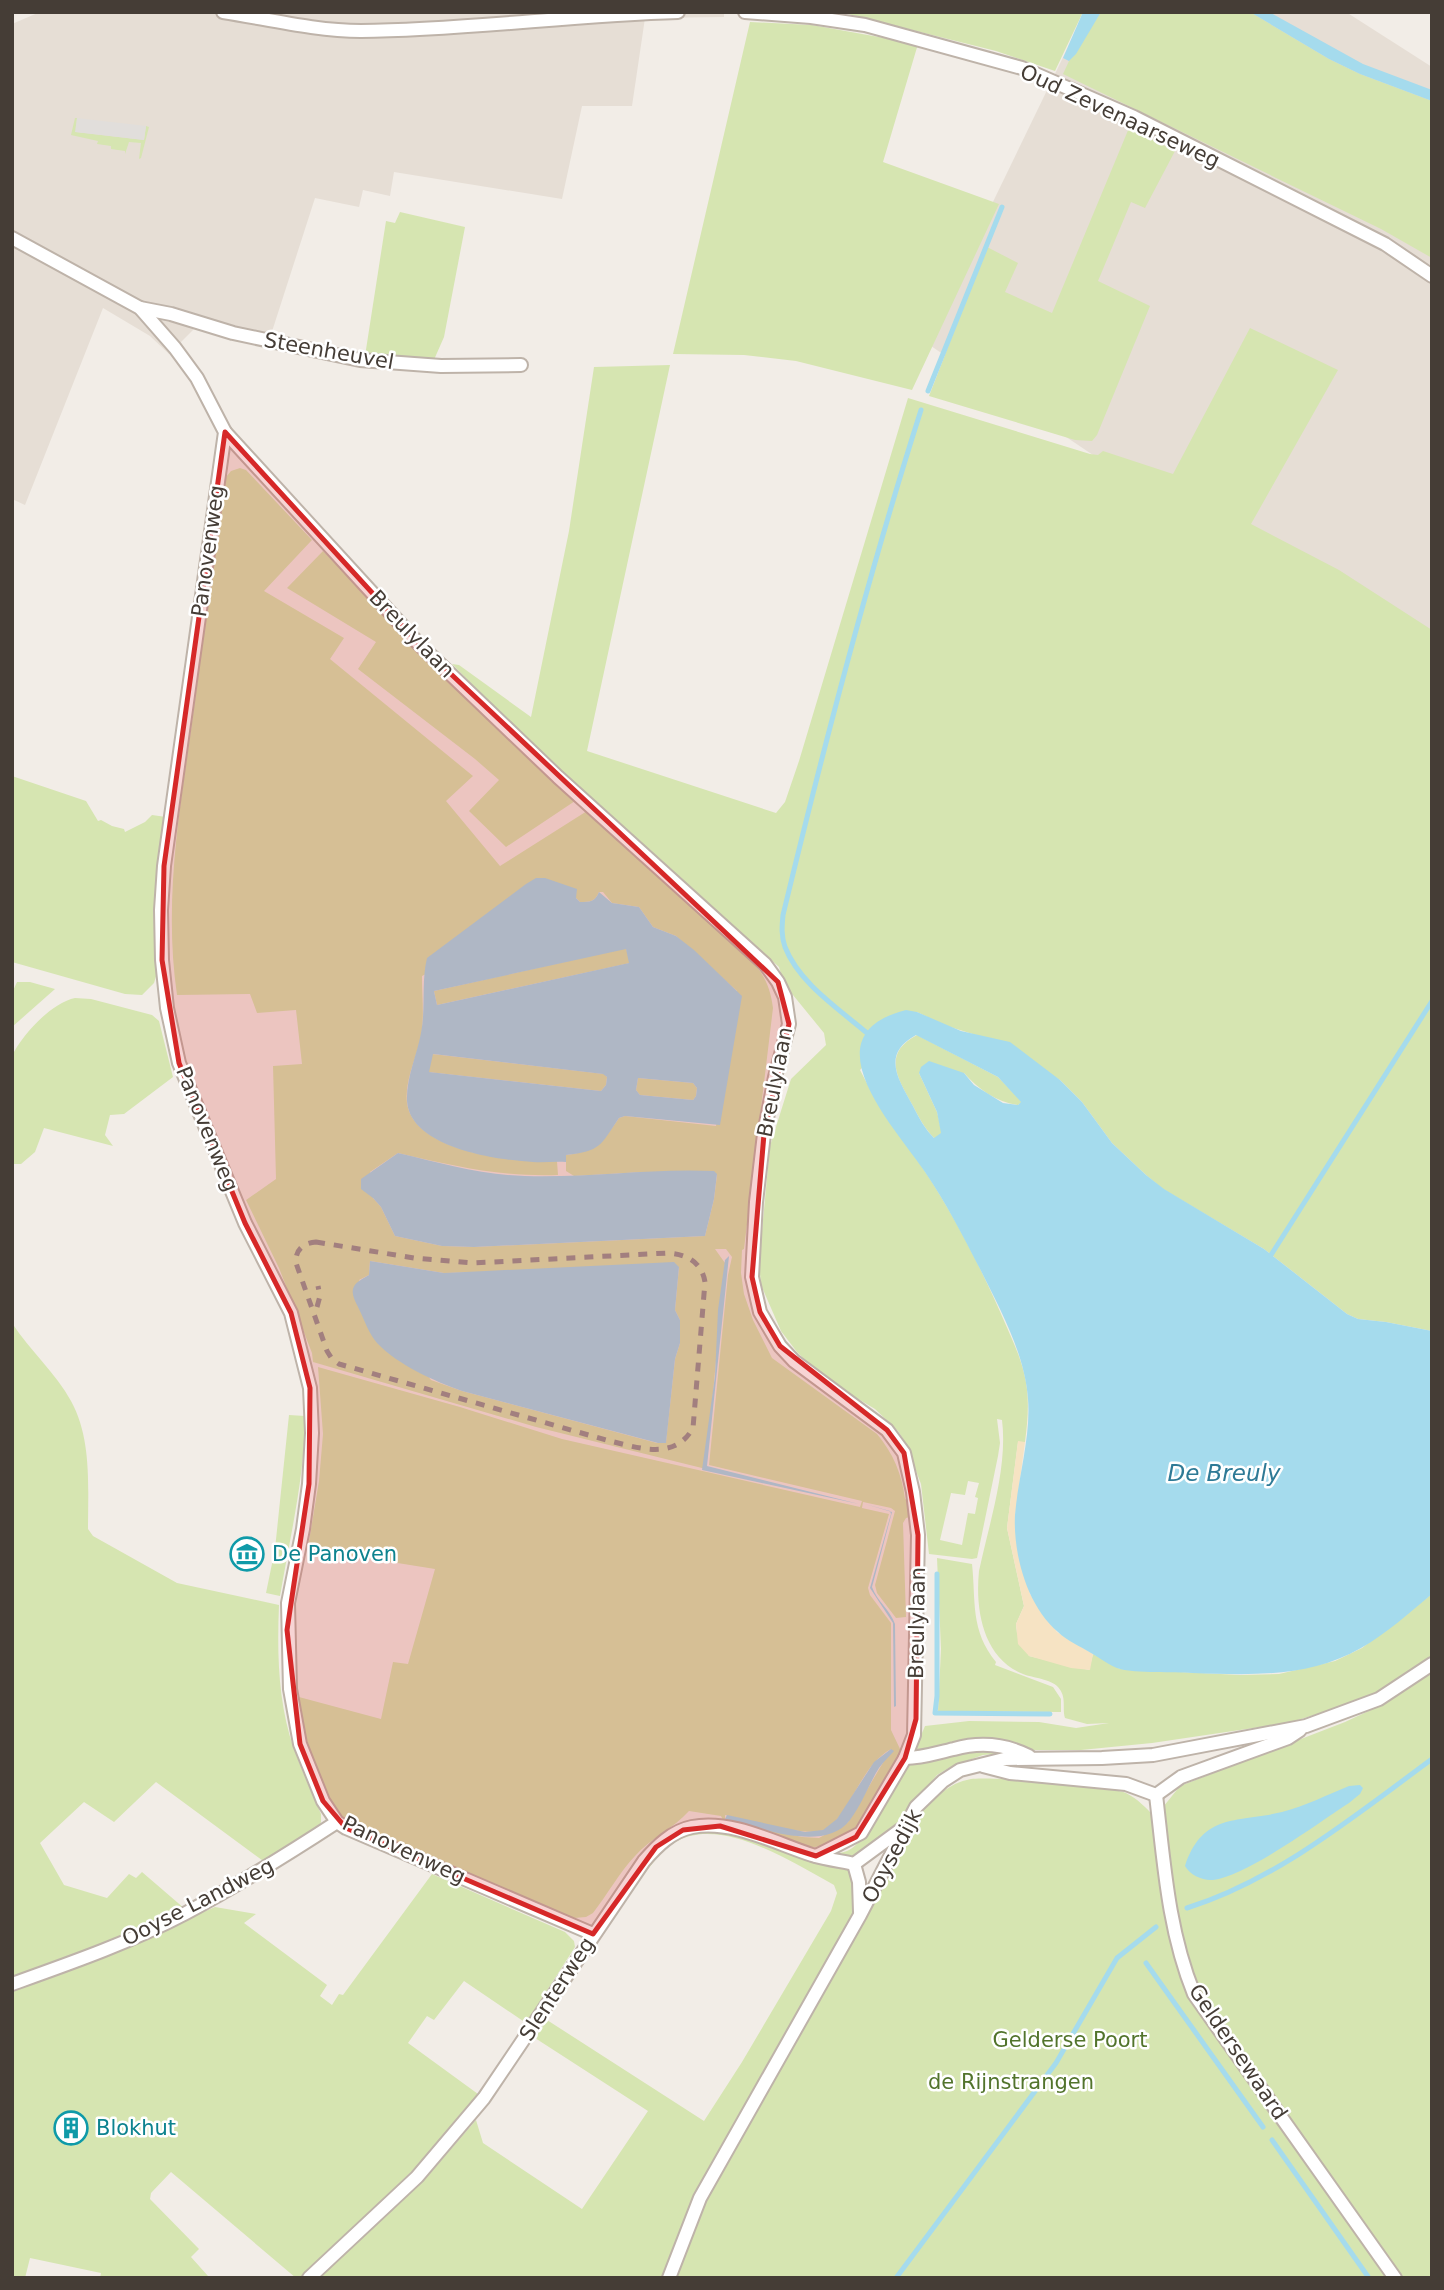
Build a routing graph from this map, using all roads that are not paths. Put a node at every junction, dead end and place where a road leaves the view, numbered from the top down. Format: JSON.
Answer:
{"nodes":[{"id":1,"x":223,"y":12,"type":"edge"},
{"id":2,"x":678,"y":12,"type":"edge"},
{"id":3,"x":746,"y":12,"type":"edge"},
{"id":4,"x":12,"y":238,"type":"edge"},
{"id":5,"x":1432,"y":276,"type":"edge"},
{"id":6,"x":140,"y":308,"type":"junction"},
{"id":7,"x":522,"y":365,"type":"dead end"},
{"id":8,"x":225,"y":432,"type":"junction"},
{"id":9,"x":1432,"y":1664,"type":"edge"},
{"id":10,"x":1306,"y":1726,"type":"junction"},
{"id":11,"x":905,"y":1758,"type":"junction"},
{"id":12,"x":1032,"y":1758,"type":"junction"},
{"id":13,"x":980,"y":1765,"type":"junction"},
{"id":14,"x":1156,"y":1795,"type":"junction"},
{"id":15,"x":337,"y":1822,"type":"junction"},
{"id":16,"x":906,"y":1825,"type":"junction"},
{"id":17,"x":816,"y":1856,"type":"junction"},
{"id":18,"x":854,"y":1864,"type":"junction"},
{"id":19,"x":860,"y":1915,"type":"junction"},
{"id":20,"x":593,"y":1934,"type":"junction"},
{"id":21,"x":12,"y":1984,"type":"edge"},
{"id":22,"x":309,"y":2278,"type":"edge"},
{"id":23,"x":669,"y":2278,"type":"edge"},
{"id":24,"x":1395,"y":2278,"type":"edge"}],
"edges":[{"from":1,"to":2,"type":"street"},
{"from":3,"to":5,"type":"street","name":"Oud Zevenaarseweg"},
{"from":4,"to":6,"type":"street"},
{"from":6,"to":7,"type":"street","name":"Steenheuvel"},
{"from":6,"to":8,"type":"street"},
{"from":8,"to":11,"type":"street","name":"Breulylaan"},
{"from":8,"to":15,"type":"street","name":"Panovenweg"},
{"from":9,"to":10,"type":"street","name":"Ooysedijk"},
{"from":10,"to":12,"type":"street","name":"Ooysedijk"},
{"from":10,"to":14,"type":"street"},
{"from":11,"to":12,"type":"street"},
{"from":11,"to":17,"type":"street","name":"Breulylaan"},
{"from":12,"to":13,"type":"street","name":"Ooysedijk"},
{"from":13,"to":14,"type":"street"},
{"from":13,"to":16,"type":"street","name":"Ooysedijk"},
{"from":14,"to":24,"type":"street","name":"Geldersewaard"},
{"from":15,"to":20,"type":"street","name":"Panovenweg"},
{"from":15,"to":21,"type":"street","name":"Ooyse Landweg"},
{"from":16,"to":18,"type":"street"},
{"from":16,"to":19,"type":"street","name":"Ooysedijk"},
{"from":17,"to":18,"type":"street","name":"Slenterweg"},
{"from":17,"to":20,"type":"street","name":"Slenterweg"},
{"from":18,"to":19,"type":"street"},
{"from":19,"to":23,"type":"street","name":"Ooysedijk"},
{"from":20,"to":22,"type":"street","name":"Slenterweg"}]}
